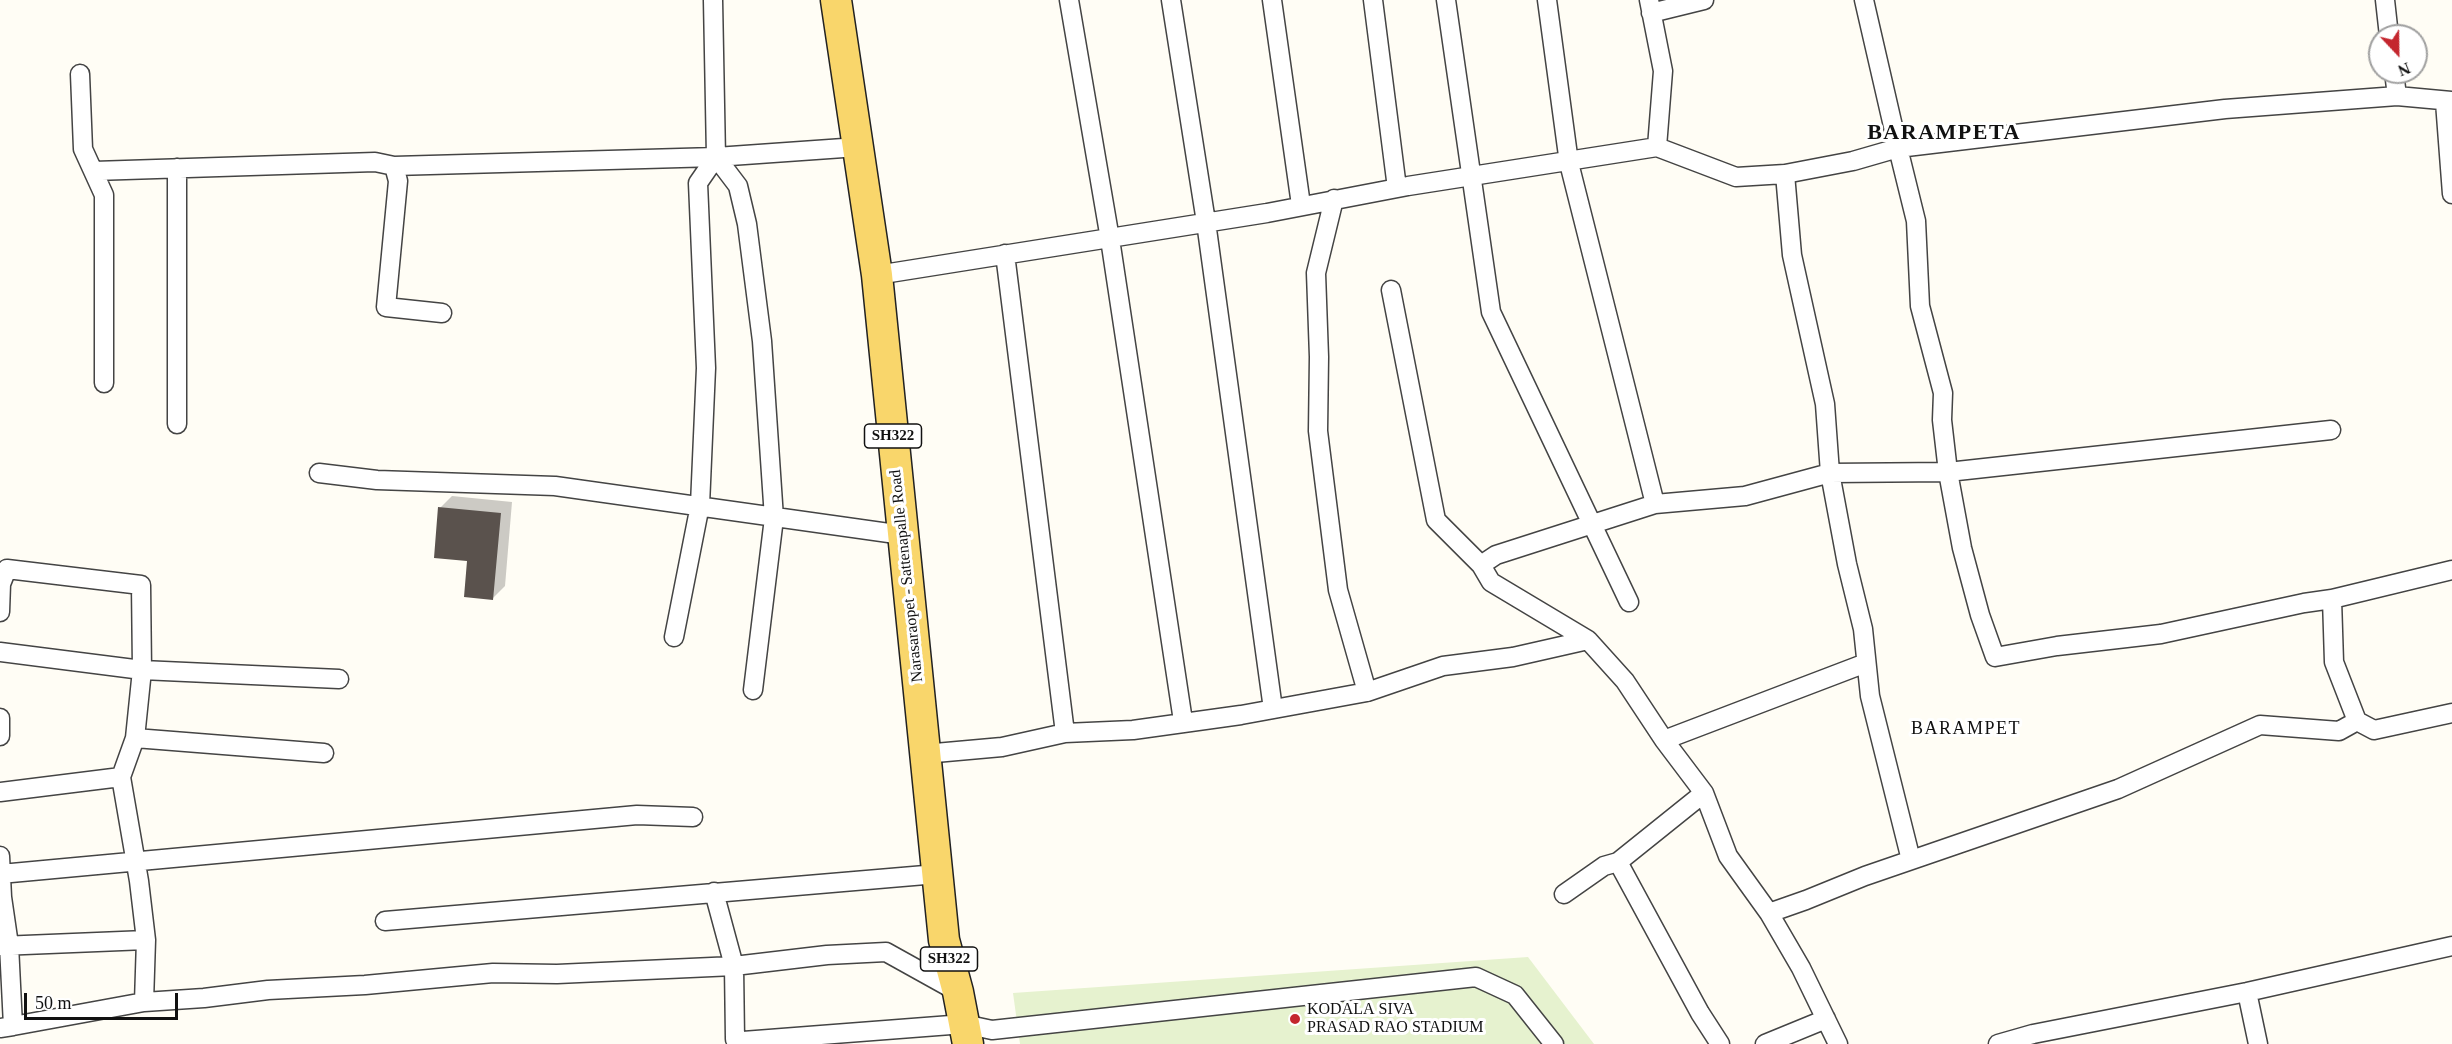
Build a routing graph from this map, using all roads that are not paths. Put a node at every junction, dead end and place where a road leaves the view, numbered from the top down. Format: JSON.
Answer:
{"nodes":[{"id":1,"x":713,"y":0,"type":"edge"},
{"id":2,"x":836,"y":0,"type":"edge"},
{"id":3,"x":1069,"y":0,"type":"edge"},
{"id":4,"x":1171,"y":0,"type":"edge"},
{"id":5,"x":1272,"y":0,"type":"edge"},
{"id":6,"x":1373,"y":0,"type":"edge"},
{"id":7,"x":1446,"y":0,"type":"edge"},
{"id":8,"x":1547,"y":0,"type":"edge"},
{"id":9,"x":1704,"y":0,"type":"edge"},
{"id":10,"x":1864,"y":0,"type":"edge"},
{"id":11,"x":2385,"y":0,"type":"edge"},
{"id":12,"x":1650,"y":7,"type":"edge"},
{"id":13,"x":2388,"y":24,"type":"edge"},
{"id":14,"x":80,"y":74,"type":"dead end"},
{"id":15,"x":2396,"y":84,"type":"edge"},
{"id":16,"x":2397,"y":96,"type":"junction"},
{"id":17,"x":2448,"y":101,"type":"edge"},
{"id":18,"x":858,"y":147,"type":"junction"},
{"id":19,"x":1658,"y":147,"type":"junction"},
{"id":20,"x":1898,"y":148,"type":"junction"},
{"id":21,"x":716,"y":157,"type":"junction"},
{"id":22,"x":1569,"y":163,"type":"junction"},
{"id":23,"x":393,"y":166,"type":"junction"},
{"id":24,"x":177,"y":168,"type":"junction"},
{"id":25,"x":94,"y":171,"type":"junction"},
{"id":26,"x":1785,"y":174,"type":"junction"},
{"id":27,"x":1470,"y":176,"type":"junction"},
{"id":28,"x":1397,"y":188,"type":"junction"},
{"id":29,"x":2452,"y":194,"type":"edge"},
{"id":30,"x":1334,"y":199,"type":"junction"},
{"id":31,"x":1301,"y":205,"type":"junction"},
{"id":32,"x":1206,"y":222,"type":"junction"},
{"id":33,"x":1110,"y":238,"type":"junction"},
{"id":34,"x":1005,"y":254,"type":"junction"},
{"id":35,"x":877,"y":275,"type":"junction"},
{"id":36,"x":1391,"y":290,"type":"dead end"},
{"id":37,"x":442,"y":313,"type":"dead end"},
{"id":38,"x":104,"y":383,"type":"dead end"},
{"id":39,"x":177,"y":424,"type":"dead end"},
{"id":40,"x":2331,"y":430,"type":"dead end"},
{"id":41,"x":1947,"y":472,"type":"junction"},
{"id":42,"x":319,"y":473,"type":"dead end"},
{"id":43,"x":1830,"y":473,"type":"junction"},
{"id":44,"x":1655,"y":504,"type":"junction"},
{"id":45,"x":700,"y":505,"type":"junction"},
{"id":46,"x":774,"y":518,"type":"junction"},
{"id":47,"x":1593,"y":523,"type":"junction"},
{"id":48,"x":903,"y":535,"type":"junction"},
{"id":49,"x":1481,"y":565,"type":"junction"},
{"id":50,"x":2452,"y":570,"type":"edge"},
{"id":51,"x":2332,"y":599,"type":"junction"},
{"id":52,"x":1629,"y":602,"type":"dead end"},
{"id":53,"x":0,"y":612,"type":"edge"},
{"id":54,"x":674,"y":637,"type":"dead end"},
{"id":55,"x":1588,"y":640,"type":"junction"},
{"id":56,"x":0,"y":652,"type":"edge"},
{"id":57,"x":1866,"y":663,"type":"junction"},
{"id":58,"x":142,"y":670,"type":"junction"},
{"id":59,"x":339,"y":679,"type":"dead end"},
{"id":60,"x":753,"y":690,"type":"dead end"},
{"id":61,"x":1367,"y":692,"type":"junction"},
{"id":62,"x":1274,"y":709,"type":"junction"},
{"id":63,"x":2452,"y":713,"type":"edge"},
{"id":64,"x":0,"y":718,"type":"edge"},
{"id":65,"x":2357,"y":721,"type":"junction"},
{"id":66,"x":1183,"y":722,"type":"junction"},
{"id":67,"x":0,"y":729,"type":"edge"},
{"id":68,"x":1065,"y":733,"type":"junction"},
{"id":69,"x":0,"y":736,"type":"edge"},
{"id":70,"x":135,"y":738,"type":"junction"},
{"id":71,"x":1664,"y":740,"type":"junction"},
{"id":72,"x":324,"y":753,"type":"dead end"},
{"id":73,"x":924,"y":754,"type":"junction"},
{"id":74,"x":121,"y":777,"type":"junction"},
{"id":75,"x":0,"y":792,"type":"edge"},
{"id":76,"x":1704,"y":793,"type":"junction"},
{"id":77,"x":693,"y":817,"type":"dead end"},
{"id":78,"x":0,"y":856,"type":"edge"},
{"id":79,"x":1911,"y":860,"type":"junction"},
{"id":80,"x":1618,"y":862,"type":"junction"},
{"id":81,"x":136,"y":863,"type":"junction"},
{"id":82,"x":0,"y":874,"type":"edge"},
{"id":83,"x":937,"y":874,"type":"junction"},
{"id":84,"x":714,"y":892,"type":"junction"},
{"id":85,"x":1564,"y":894,"type":"dead end"},
{"id":86,"x":1769,"y":913,"type":"junction"},
{"id":87,"x":386,"y":921,"type":"dead end"},
{"id":88,"x":146,"y":940,"type":"junction"},
{"id":89,"x":5,"y":945,"type":"edge"},
{"id":90,"x":2452,"y":946,"type":"edge"},
{"id":91,"x":734,"y":966,"type":"junction"},
{"id":92,"x":958,"y":992,"type":"junction"},
{"id":93,"x":2247,"y":992,"type":"junction"},
{"id":94,"x":144,"y":1002,"type":"junction"},
{"id":95,"x":1826,"y":1019,"type":"junction"},
{"id":96,"x":6,"y":1027,"type":"edge"},
{"id":97,"x":966,"y":1034,"type":"edge"},
{"id":98,"x":1554,"y":1044,"type":"edge"},
{"id":99,"x":1720,"y":1044,"type":"edge"},
{"id":100,"x":1765,"y":1044,"type":"edge"},
{"id":101,"x":1838,"y":1044,"type":"edge"},
{"id":102,"x":1998,"y":1044,"type":"edge"},
{"id":103,"x":2258,"y":1044,"type":"edge"}],
"edges":[{"from":1,"to":21,"type":"street"},
{"from":2,"to":18,"type":"main road","name":"Narasaraopet - Sattenapalle Road","number":"SH322"},
{"from":3,"to":33,"type":"street"},
{"from":4,"to":32,"type":"street"},
{"from":5,"to":31,"type":"street"},
{"from":6,"to":28,"type":"street"},
{"from":7,"to":27,"type":"street"},
{"from":8,"to":22,"type":"street"},
{"from":9,"to":12,"type":"street"},
{"from":10,"to":20,"type":"street"},
{"from":11,"to":13,"type":"street"},
{"from":12,"to":19,"type":"street"},
{"from":14,"to":25,"type":"street"},
{"from":15,"to":16,"type":"street"},
{"from":16,"to":17,"type":"street"},
{"from":16,"to":20,"type":"street"},
{"from":17,"to":29,"type":"street"},
{"from":18,"to":21,"type":"street"},
{"from":18,"to":35,"type":"main road","name":"Narasaraopet - Sattenapalle Road","number":"SH322"},
{"from":19,"to":22,"type":"street"},
{"from":19,"to":26,"type":"street"},
{"from":20,"to":26,"type":"street"},
{"from":20,"to":41,"type":"street"},
{"from":21,"to":23,"type":"street"},
{"from":21,"to":45,"type":"street"},
{"from":21,"to":46,"type":"street"},
{"from":22,"to":27,"type":"street"},
{"from":22,"to":44,"type":"street"},
{"from":23,"to":24,"type":"street"},
{"from":23,"to":37,"type":"street"},
{"from":24,"to":25,"type":"street"},
{"from":24,"to":39,"type":"street"},
{"from":25,"to":38,"type":"street"},
{"from":26,"to":43,"type":"street"},
{"from":27,"to":28,"type":"street"},
{"from":27,"to":47,"type":"street"},
{"from":28,"to":30,"type":"street"},
{"from":30,"to":31,"type":"street"},
{"from":30,"to":61,"type":"street"},
{"from":31,"to":32,"type":"street"},
{"from":32,"to":33,"type":"street"},
{"from":32,"to":62,"type":"street"},
{"from":33,"to":34,"type":"street"},
{"from":33,"to":66,"type":"street"},
{"from":34,"to":35,"type":"street"},
{"from":34,"to":68,"type":"street"},
{"from":35,"to":48,"type":"main road","name":"Narasaraopet - Sattenapalle Road","number":"SH322"},
{"from":36,"to":49,"type":"street"},
{"from":40,"to":41,"type":"street"},
{"from":41,"to":43,"type":"street"},
{"from":41,"to":51,"type":"street"},
{"from":42,"to":45,"type":"street"},
{"from":43,"to":44,"type":"street"},
{"from":43,"to":57,"type":"street"},
{"from":44,"to":47,"type":"street"},
{"from":45,"to":46,"type":"street"},
{"from":45,"to":54,"type":"street"},
{"from":46,"to":48,"type":"street"},
{"from":46,"to":60,"type":"street"},
{"from":47,"to":49,"type":"street"},
{"from":47,"to":52,"type":"street"},
{"from":48,"to":73,"type":"main road","name":"Narasaraopet - Sattenapalle Road","number":"SH322"},
{"from":49,"to":55,"type":"street"},
{"from":50,"to":51,"type":"street"},
{"from":51,"to":65,"type":"street"},
{"from":53,"to":58,"type":"street"},
{"from":55,"to":61,"type":"street"},
{"from":55,"to":71,"type":"street"},
{"from":56,"to":58,"type":"street"},
{"from":57,"to":71,"type":"street"},
{"from":57,"to":79,"type":"street"},
{"from":58,"to":59,"type":"street"},
{"from":58,"to":70,"type":"street"},
{"from":61,"to":62,"type":"street"},
{"from":62,"to":66,"type":"street"},
{"from":63,"to":65,"type":"street"},
{"from":64,"to":67,"type":"street"},
{"from":65,"to":79,"type":"street"},
{"from":66,"to":68,"type":"street"},
{"from":67,"to":69,"type":"street"},
{"from":68,"to":73,"type":"street"},
{"from":70,"to":72,"type":"street"},
{"from":70,"to":74,"type":"street"},
{"from":71,"to":76,"type":"street"},
{"from":73,"to":83,"type":"main road","name":"Narasaraopet - Sattenapalle Road","number":"SH322"},
{"from":74,"to":75,"type":"street"},
{"from":74,"to":81,"type":"street"},
{"from":76,"to":80,"type":"street"},
{"from":76,"to":86,"type":"street"},
{"from":77,"to":81,"type":"street"},
{"from":78,"to":82,"type":"street"},
{"from":79,"to":86,"type":"street"},
{"from":80,"to":85,"type":"street"},
{"from":80,"to":99,"type":"street"},
{"from":81,"to":82,"type":"street"},
{"from":81,"to":88,"type":"street"},
{"from":82,"to":89,"type":"street"},
{"from":83,"to":84,"type":"street"},
{"from":83,"to":92,"type":"main road","name":"Narasaraopet - Sattenapalle Road","number":"SH322"},
{"from":84,"to":87,"type":"street"},
{"from":84,"to":91,"type":"street"},
{"from":86,"to":95,"type":"street"},
{"from":88,"to":89,"type":"street"},
{"from":88,"to":94,"type":"street"},
{"from":89,"to":96,"type":"street"},
{"from":90,"to":93,"type":"street"},
{"from":91,"to":92,"type":"street"},
{"from":91,"to":94,"type":"street"},
{"from":91,"to":97,"type":"street"},
{"from":92,"to":97,"type":"main road","name":"Narasaraopet - Sattenapalle Road","number":"SH322"},
{"from":93,"to":102,"type":"street"},
{"from":93,"to":103,"type":"street"},
{"from":94,"to":96,"type":"street"},
{"from":95,"to":100,"type":"street"},
{"from":95,"to":101,"type":"street"},
{"from":97,"to":98,"type":"street"}]}
